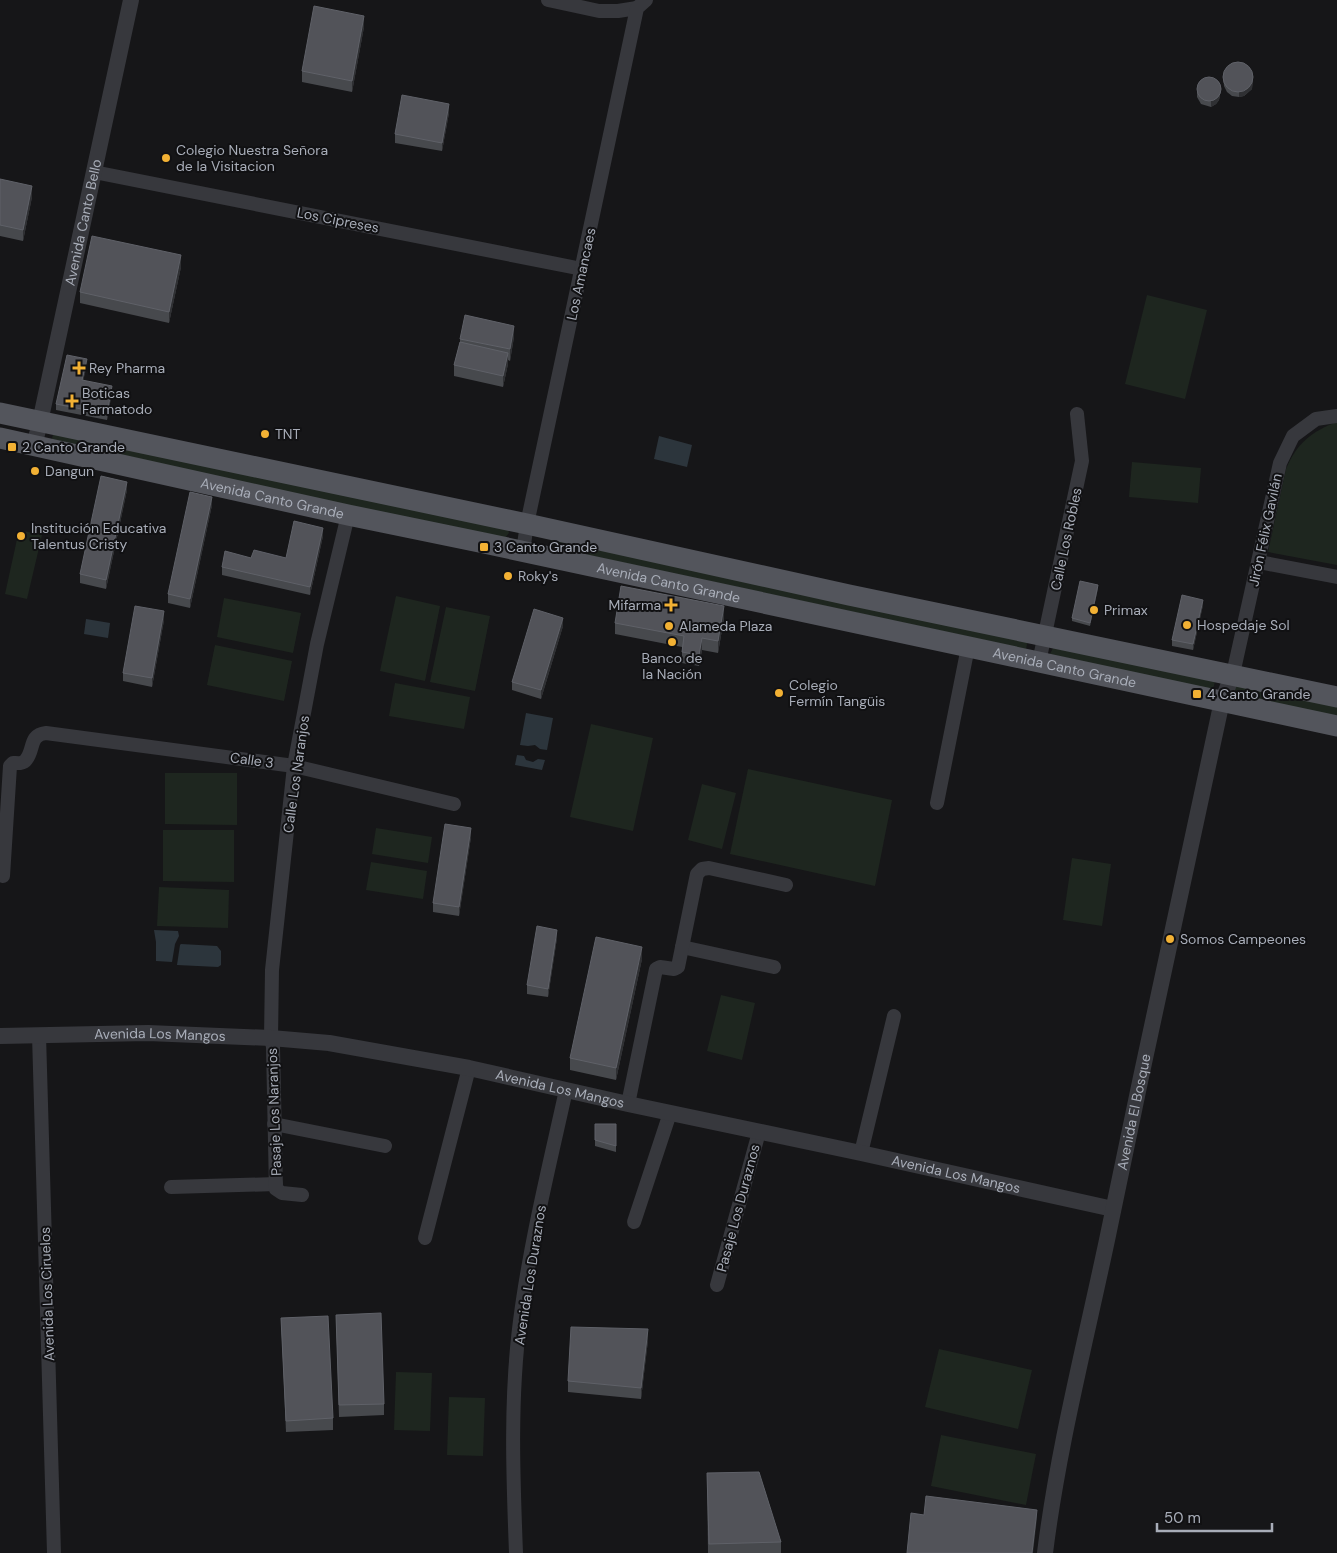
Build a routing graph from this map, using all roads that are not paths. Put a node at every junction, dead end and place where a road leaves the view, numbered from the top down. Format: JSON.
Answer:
{"nodes":[{"id":1,"x":132,"y":0,"type":"edge"},
{"id":2,"x":548,"y":0,"type":"edge"},
{"id":3,"x":641,"y":4,"type":"edge"},
{"id":4,"x":94,"y":172,"type":"junction"},
{"id":5,"x":582,"y":269,"type":"junction"},
{"id":6,"x":0,"y":413,"type":"edge"},
{"id":7,"x":1077,"y":414,"type":"dead end"},
{"id":8,"x":1337,"y":416,"type":"edge"},
{"id":9,"x":40,"y":422,"type":"junction"},
{"id":10,"x":0,"y":438,"type":"edge"},
{"id":11,"x":34,"y":446,"type":"junction"},
{"id":12,"x":348,"y":515,"type":"junction"},
{"id":13,"x":527,"y":524,"type":"junction"},
{"id":14,"x":523,"y":551,"type":"junction"},
{"id":15,"x":1259,"y":562,"type":"junction"},
{"id":16,"x":1337,"y":576,"type":"edge"},
{"id":17,"x":1045,"y":636,"type":"junction"},
{"id":18,"x":968,"y":647,"type":"junction"},
{"id":19,"x":1039,"y":662,"type":"junction"},
{"id":20,"x":1233,"y":674,"type":"junction"},
{"id":21,"x":1337,"y":697,"type":"edge"},
{"id":22,"x":1222,"y":701,"type":"junction"},
{"id":23,"x":1337,"y":726,"type":"edge"},
{"id":24,"x":294,"y":766,"type":"junction"},
{"id":25,"x":937,"y":803,"type":"dead end"},
{"id":26,"x":454,"y":804,"type":"dead end"},
{"id":27,"x":3,"y":876,"type":"dead end"},
{"id":28,"x":786,"y":885,"type":"dead end"},
{"id":29,"x":682,"y":947,"type":"junction"},
{"id":30,"x":774,"y":968,"type":"dead end"},
{"id":31,"x":894,"y":1016,"type":"dead end"},
{"id":32,"x":40,"y":1035,"type":"junction"},
{"id":33,"x":0,"y":1036,"type":"edge"},
{"id":34,"x":271,"y":1038,"type":"junction"},
{"id":35,"x":469,"y":1068,"type":"junction"},
{"id":36,"x":566,"y":1090,"type":"junction"},
{"id":37,"x":628,"y":1104,"type":"junction"},
{"id":38,"x":670,"y":1113,"type":"junction"},
{"id":39,"x":274,"y":1124,"type":"junction"},
{"id":40,"x":759,"y":1132,"type":"junction"},
{"id":41,"x":386,"y":1146,"type":"dead end"},
{"id":42,"x":862,"y":1153,"type":"junction"},
{"id":43,"x":276,"y":1184,"type":"junction"},
{"id":44,"x":171,"y":1187,"type":"dead end"},
{"id":45,"x":302,"y":1195,"type":"dead end"},
{"id":46,"x":1113,"y":1209,"type":"junction"},
{"id":47,"x":634,"y":1222,"type":"dead end"},
{"id":48,"x":425,"y":1238,"type":"dead end"},
{"id":49,"x":718,"y":1285,"type":"dead end"},
{"id":50,"x":54,"y":1553,"type":"edge"},
{"id":51,"x":516,"y":1553,"type":"edge"},
{"id":52,"x":1045,"y":1553,"type":"edge"}],
"edges":[{"from":1,"to":4,"type":"street","name":"Avenida Canto Bello"},
{"from":2,"to":3,"type":"street"},
{"from":3,"to":5,"type":"street","name":"Los Amancaes"},
{"from":4,"to":5,"type":"street","name":"Los Cipreses"},
{"from":4,"to":9,"type":"street","name":"Avenida Canto Bello"},
{"from":5,"to":13,"type":"street","name":"Los Amancaes"},
{"from":6,"to":9,"type":"main road","name":"Avenida Canto Grande"},
{"from":7,"to":17,"type":"street","name":"Calle Los Robles"},
{"from":8,"to":15,"type":"street","name":"Jirón Félix Gavilán"},
{"from":9,"to":11,"type":"street","name":"Avenida Canto Bello"},
{"from":9,"to":13,"type":"main road","name":"Avenida Canto Grande"},
{"from":10,"to":11,"type":"main road","name":"Avenida Canto Grande"},
{"from":11,"to":12,"type":"main road","name":"Avenida Canto Grande"},
{"from":12,"to":14,"type":"main road","name":"Avenida Canto Grande"},
{"from":12,"to":24,"type":"street","name":"Calle Los Naranjos"},
{"from":13,"to":14,"type":"street","name":"Los Amancaes"},
{"from":13,"to":17,"type":"main road","name":"Avenida Canto Grande"},
{"from":14,"to":18,"type":"main road","name":"Avenida Canto Grande"},
{"from":15,"to":16,"type":"street"},
{"from":15,"to":20,"type":"street","name":"Jirón Félix Gavilán"},
{"from":17,"to":19,"type":"street","name":"Calle Los Robles"},
{"from":17,"to":20,"type":"main road","name":"Avenida Canto Grande"},
{"from":18,"to":19,"type":"main road","name":"Avenida Canto Grande"},
{"from":18,"to":25,"type":"street"},
{"from":19,"to":22,"type":"main road","name":"Avenida Canto Grande"},
{"from":20,"to":21,"type":"main road","name":"Avenida Canto Grande"},
{"from":20,"to":22,"type":"street","name":"Avenida El Bosque"},
{"from":22,"to":23,"type":"main road","name":"Avenida Canto Grande"},
{"from":22,"to":46,"type":"street","name":"Avenida El Bosque"},
{"from":24,"to":26,"type":"street","name":"Calle 3"},
{"from":24,"to":27,"type":"street","name":"Calle 3"},
{"from":24,"to":34,"type":"street","name":"Calle Los Naranjos"},
{"from":28,"to":29,"type":"street"},
{"from":29,"to":30,"type":"street"},
{"from":29,"to":37,"type":"street"},
{"from":31,"to":42,"type":"street"},
{"from":32,"to":33,"type":"street","name":"Avenida Los Mangos"},
{"from":32,"to":34,"type":"street","name":"Avenida Los Mangos"},
{"from":32,"to":50,"type":"street","name":"Avenida Los Ciruelos"},
{"from":34,"to":35,"type":"street","name":"Avenida Los Mangos"},
{"from":34,"to":39,"type":"street","name":"Pasaje Los Naranjos"},
{"from":35,"to":36,"type":"street","name":"Avenida Los Mangos"},
{"from":35,"to":48,"type":"street"},
{"from":36,"to":37,"type":"street","name":"Avenida Los Mangos"},
{"from":36,"to":51,"type":"street","name":"Avenida Los Duraznos"},
{"from":37,"to":38,"type":"street","name":"Avenida Los Mangos"},
{"from":38,"to":40,"type":"street","name":"Avenida Los Mangos"},
{"from":38,"to":47,"type":"street"},
{"from":39,"to":41,"type":"street"},
{"from":39,"to":43,"type":"street","name":"Pasaje Los Naranjos"},
{"from":40,"to":42,"type":"street","name":"Avenida Los Mangos"},
{"from":40,"to":49,"type":"street","name":"Pasaje Los Duraznos"},
{"from":42,"to":46,"type":"street","name":"Avenida Los Mangos"},
{"from":43,"to":44,"type":"street"},
{"from":43,"to":45,"type":"street","name":"Pasaje Los Naranjos"},
{"from":46,"to":52,"type":"street","name":"Avenida El Bosque"}]}
